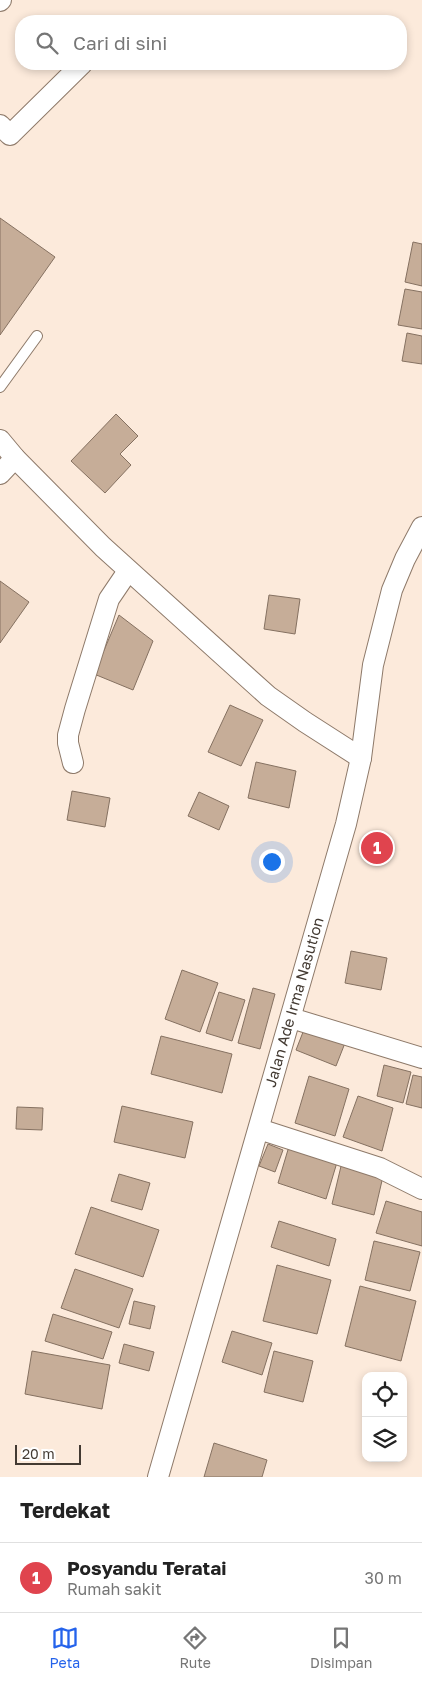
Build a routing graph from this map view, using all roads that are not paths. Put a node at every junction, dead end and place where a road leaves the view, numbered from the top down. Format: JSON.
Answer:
{"nodes":[{"id":1,"x":76,"y":70,"type":"edge"},
{"id":2,"x":0,"y":125,"type":"edge"},
{"id":3,"x":37,"y":336,"type":"dead end"},
{"id":4,"x":0,"y":387,"type":"edge"},
{"id":5,"x":0,"y":440,"type":"edge"},
{"id":6,"x":14,"y":458,"type":"junction"},
{"id":7,"x":0,"y":474,"type":"edge"},
{"id":8,"x":420,"y":532,"type":"edge"},
{"id":9,"x":128,"y":571,"type":"junction"},
{"id":10,"x":361,"y":758,"type":"junction"},
{"id":11,"x":74,"y":763,"type":"dead end"},
{"id":12,"x":291,"y":1018,"type":"junction"},
{"id":13,"x":422,"y":1058,"type":"edge"},
{"id":14,"x":259,"y":1128,"type":"junction"},
{"id":15,"x":422,"y":1189,"type":"edge"},
{"id":16,"x":158,"y":1477,"type":"edge"}],
"edges":[{"from":1,"to":2,"type":"street"},
{"from":3,"to":4,"type":"lane"},
{"from":5,"to":6,"type":"street"},
{"from":6,"to":7,"type":"street"},
{"from":6,"to":9,"type":"street"},
{"from":8,"to":10,"type":"street","name":"Jalan Ade Irma Nasution"},
{"from":9,"to":10,"type":"street"},
{"from":9,"to":11,"type":"street"},
{"from":10,"to":12,"type":"street","name":"Jalan Ade Irma Nasution"},
{"from":12,"to":13,"type":"street"},
{"from":12,"to":14,"type":"street","name":"Jalan Ade Irma Nasution"},
{"from":14,"to":15,"type":"street"},
{"from":14,"to":16,"type":"street","name":"Jalan Ade Irma Nasution"}]}
